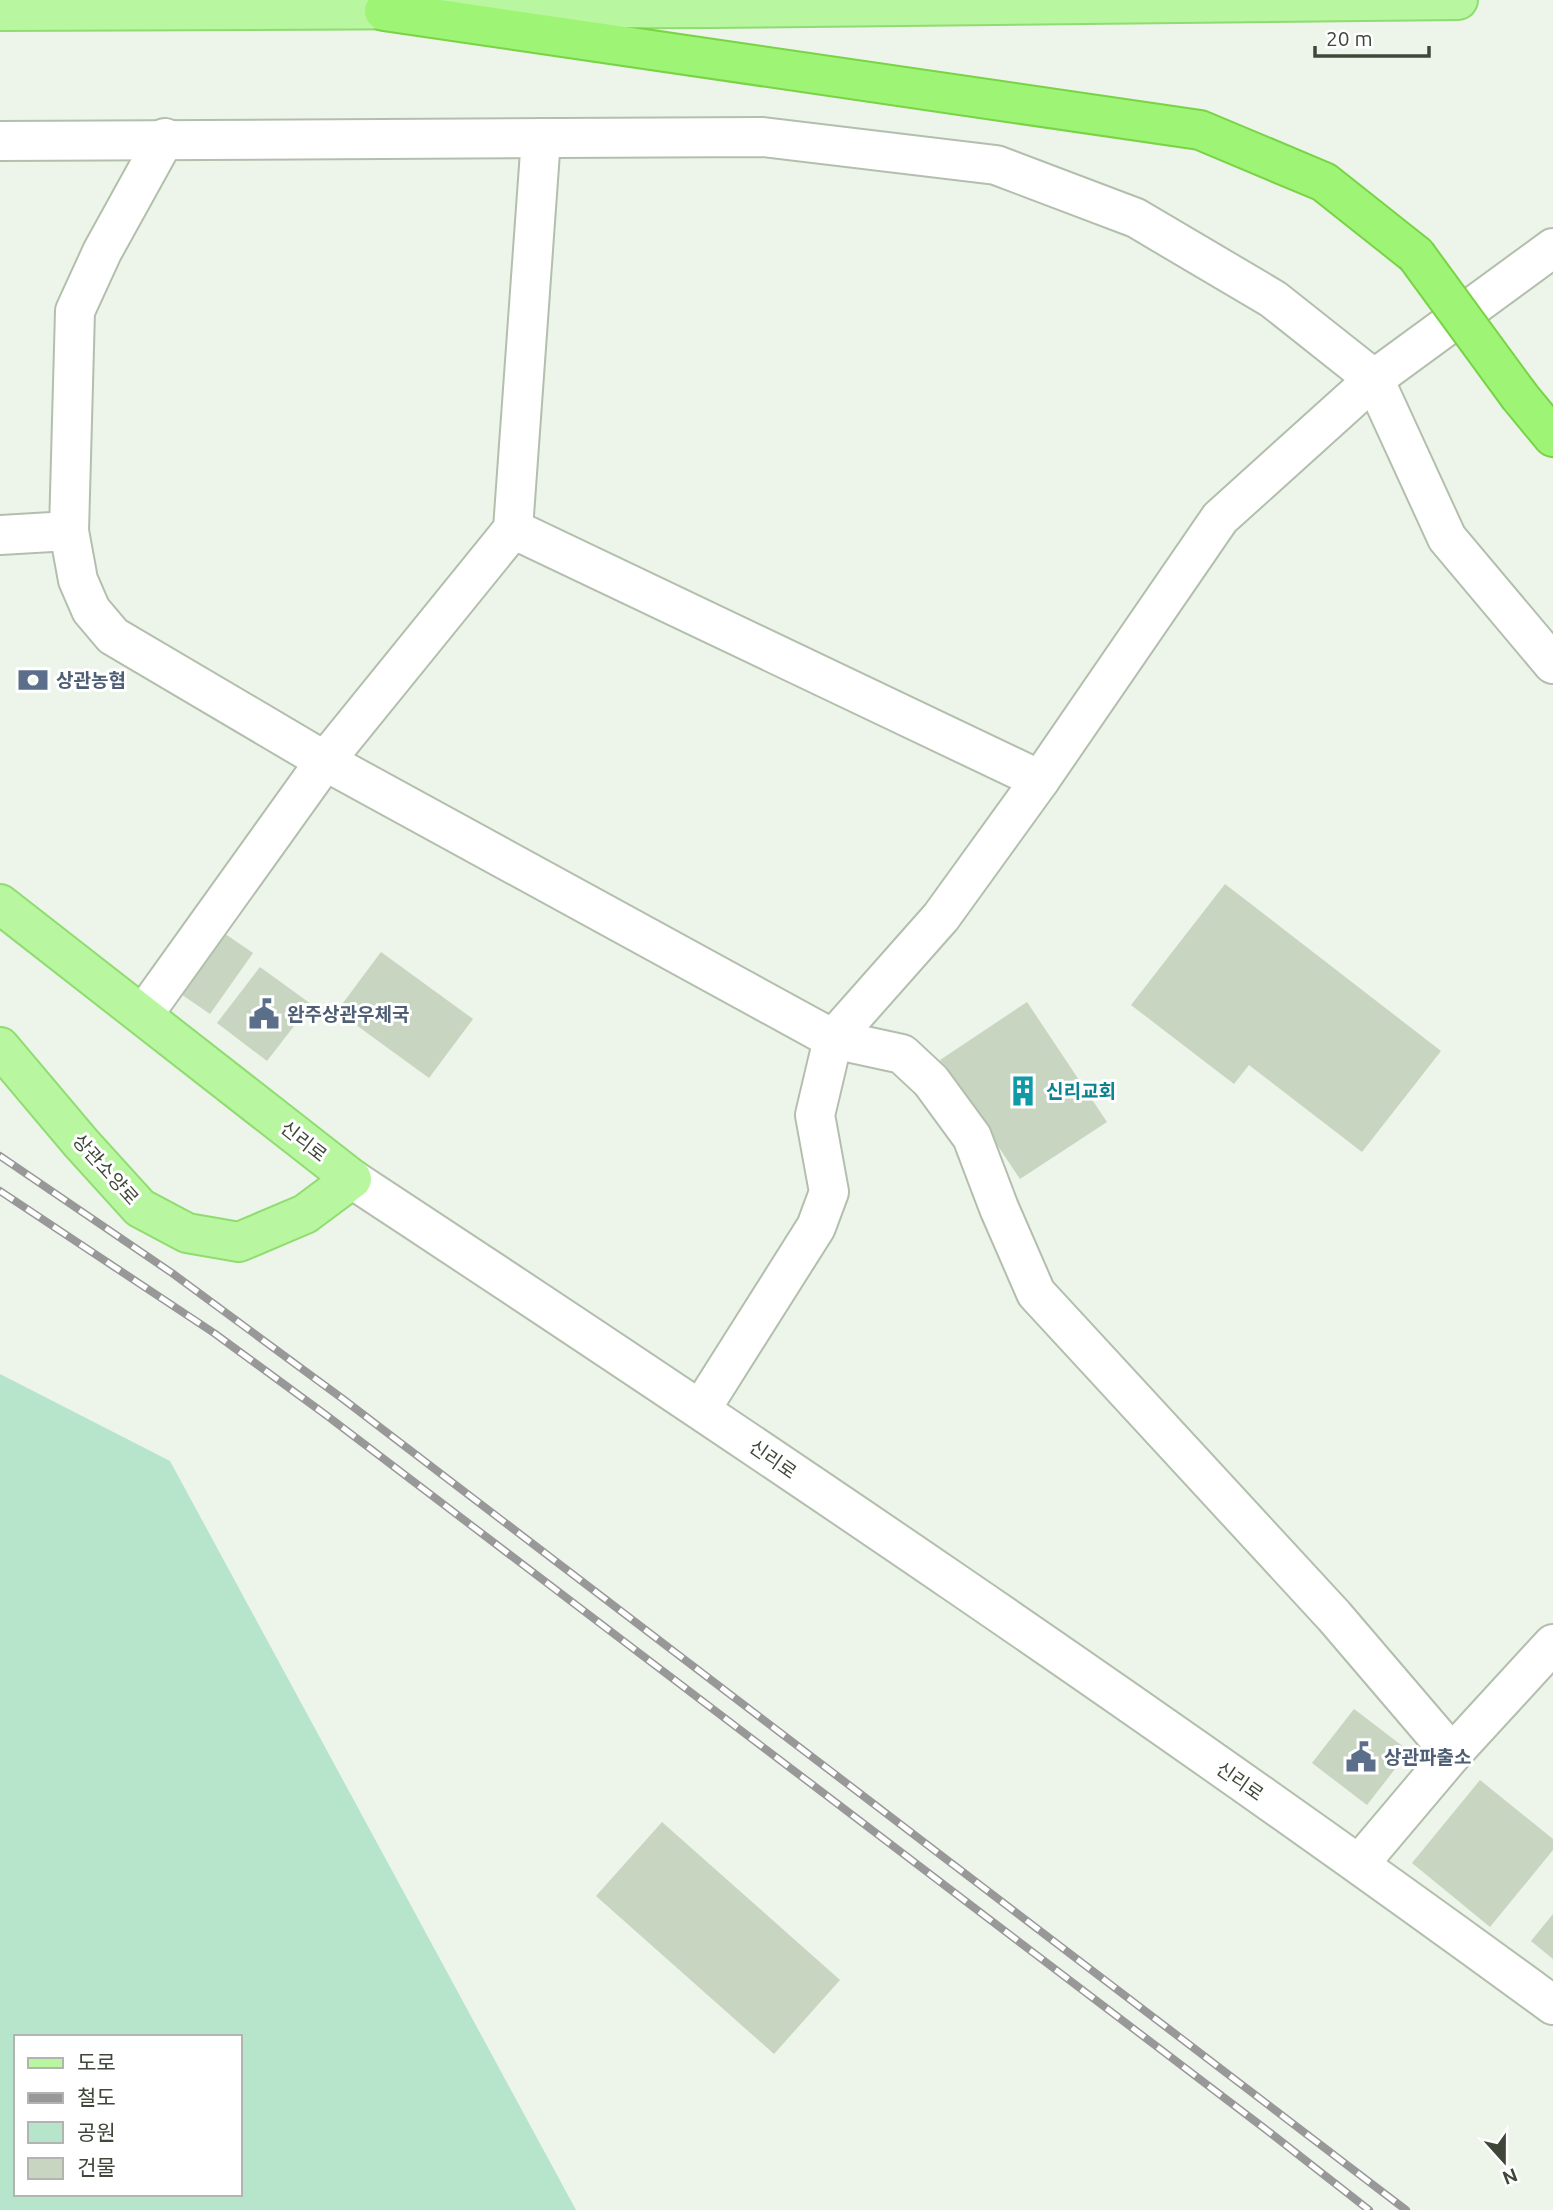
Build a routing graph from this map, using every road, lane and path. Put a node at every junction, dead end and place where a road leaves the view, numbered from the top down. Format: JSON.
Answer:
{"nodes":[{"id":1,"x":1458,"y":0,"type":"edge"},
{"id":2,"x":384,"y":10,"type":"junction"},
{"id":3,"x":0,"y":11,"type":"edge"},
{"id":4,"x":165,"y":138,"type":"junction"},
{"id":5,"x":541,"y":138,"type":"junction"},
{"id":6,"x":0,"y":141,"type":"edge"},
{"id":7,"x":1553,"y":248,"type":"edge"},
{"id":8,"x":1374,"y":379,"type":"junction"},
{"id":9,"x":1553,"y":436,"type":"edge"},
{"id":10,"x":513,"y":529,"type":"junction"},
{"id":11,"x":69,"y":531,"type":"junction"},
{"id":12,"x":0,"y":535,"type":"edge"},
{"id":13,"x":1553,"y":664,"type":"edge"},
{"id":14,"x":325,"y":761,"type":"junction"},
{"id":15,"x":1040,"y":780,"type":"junction"},
{"id":16,"x":0,"y":904,"type":"edge"},
{"id":17,"x":143,"y":1015,"type":"junction"},
{"id":18,"x":833,"y":1039,"type":"junction"},
{"id":19,"x":0,"y":1046,"type":"edge"},
{"id":20,"x":352,"y":1180,"type":"junction"},
{"id":21,"x":701,"y":1409,"type":"junction"},
{"id":22,"x":1553,"y":1644,"type":"edge"},
{"id":23,"x":1452,"y":1754,"type":"junction"},
{"id":24,"x":1360,"y":1863,"type":"junction"},
{"id":25,"x":1553,"y":2005,"type":"edge"}],
"edges":[{"from":1,"to":2,"type":"main road"},
{"from":2,"to":3,"type":"main road"},
{"from":2,"to":9,"type":"highway","bridge":true},
{"from":4,"to":5,"type":"street"},
{"from":4,"to":6,"type":"street"},
{"from":4,"to":11,"type":"street"},
{"from":5,"to":8,"type":"street"},
{"from":5,"to":10,"type":"street"},
{"from":7,"to":8,"type":"street"},
{"from":8,"to":13,"type":"street"},
{"from":8,"to":15,"type":"street"},
{"from":10,"to":14,"type":"street"},
{"from":10,"to":15,"type":"street"},
{"from":11,"to":12,"type":"street"},
{"from":11,"to":14,"type":"street"},
{"from":14,"to":17,"type":"street"},
{"from":14,"to":18,"type":"street"},
{"from":15,"to":18,"type":"street"},
{"from":16,"to":17,"type":"main road","name":"신리로"},
{"from":17,"to":20,"type":"main road","name":"신리로"},
{"from":18,"to":21,"type":"street"},
{"from":18,"to":23,"type":"street"},
{"from":19,"to":20,"type":"main road","name":"상관소양로"},
{"from":20,"to":21,"type":"street","name":"신리로"},
{"from":21,"to":24,"type":"street","name":"신리로"},
{"from":22,"to":23,"type":"street"},
{"from":23,"to":24,"type":"street"},
{"from":24,"to":25,"type":"street","name":"신리로"}]}
